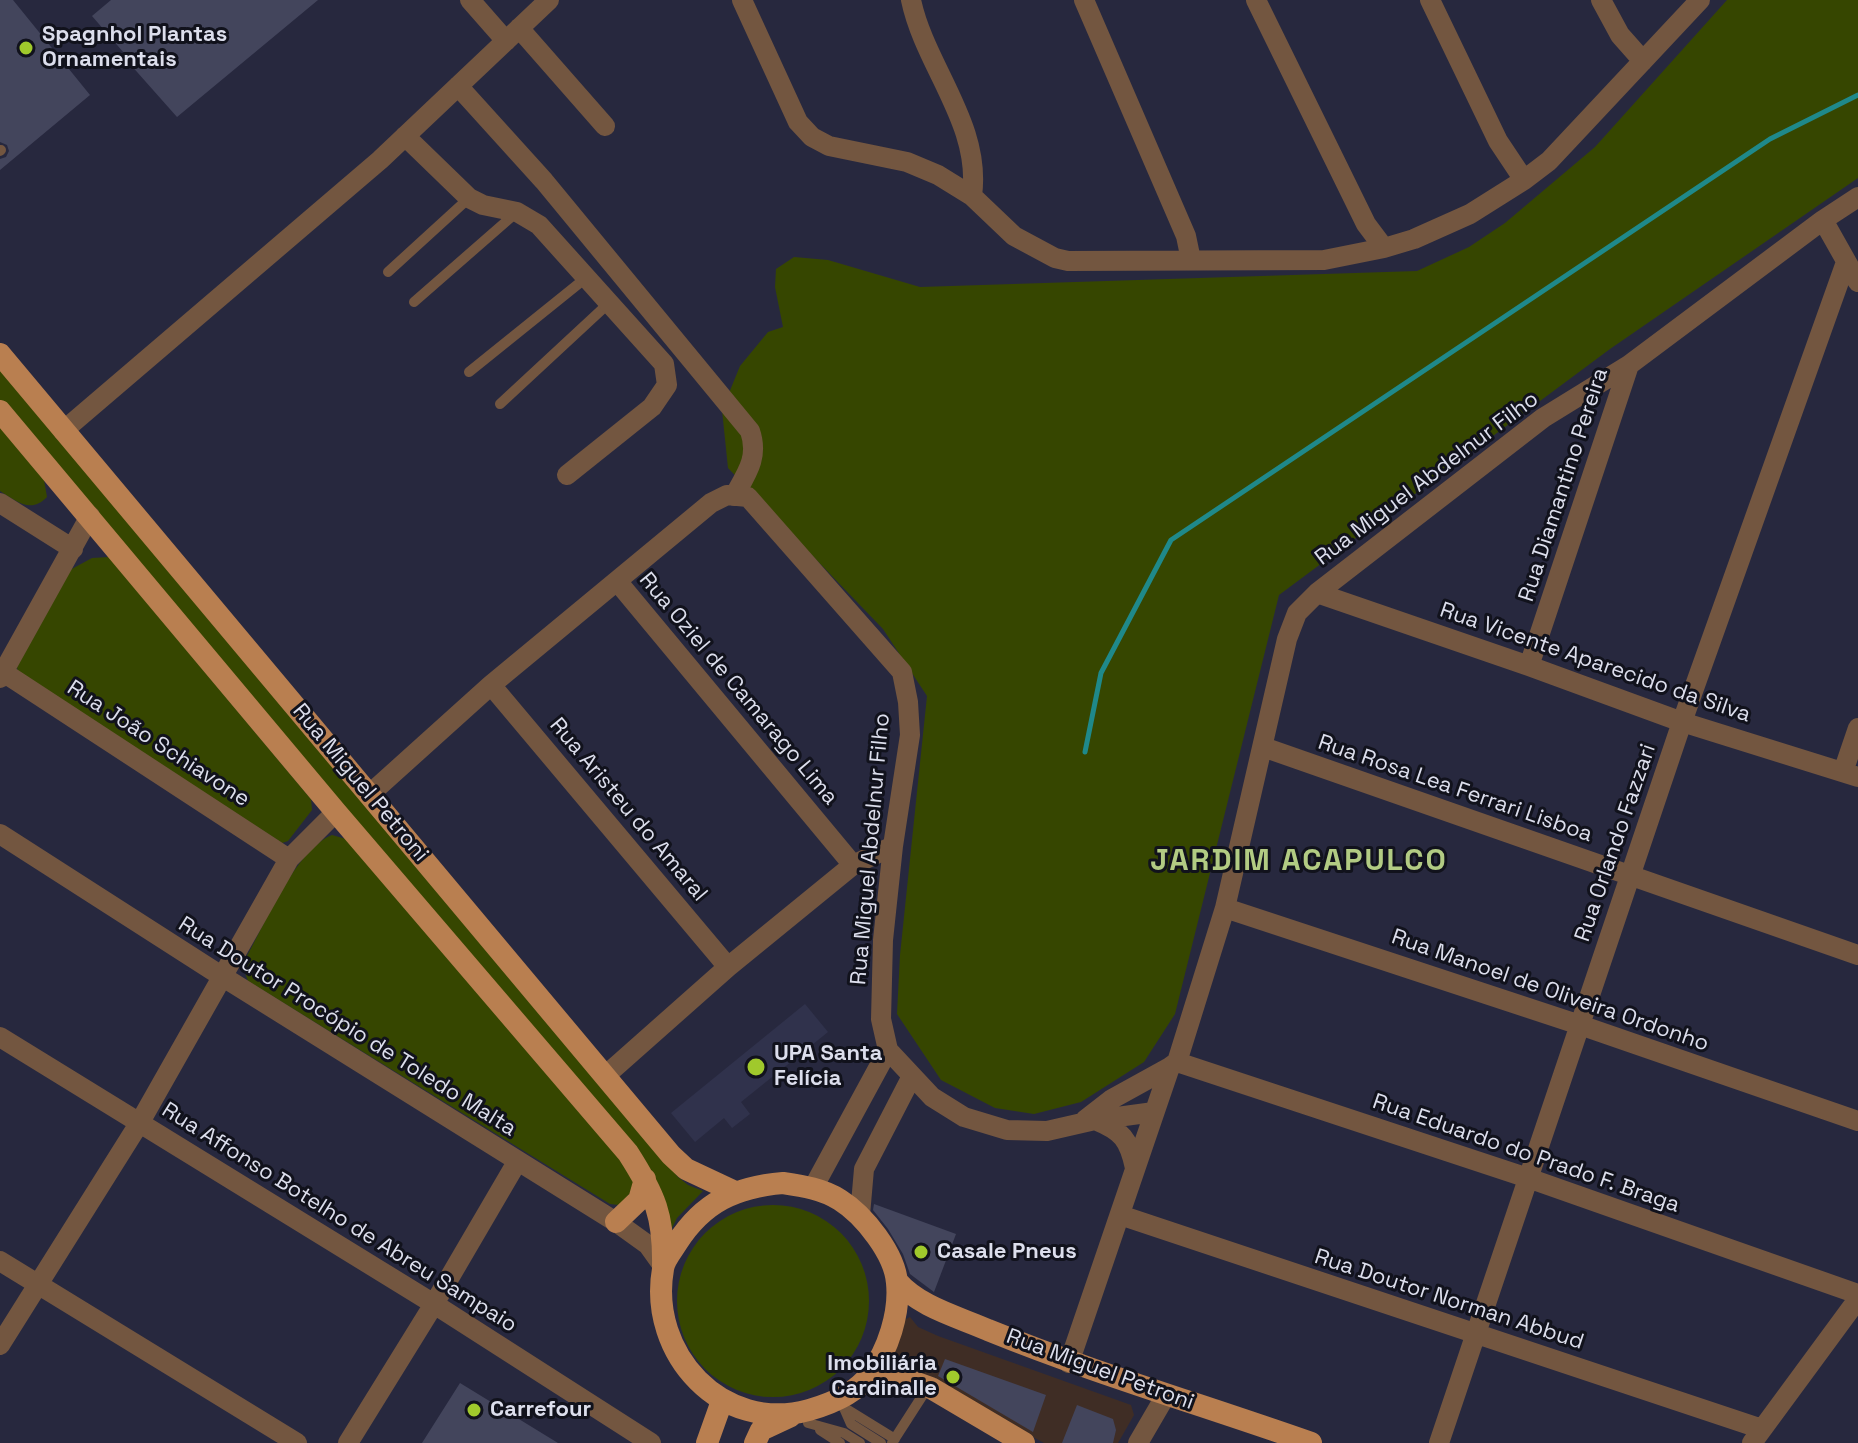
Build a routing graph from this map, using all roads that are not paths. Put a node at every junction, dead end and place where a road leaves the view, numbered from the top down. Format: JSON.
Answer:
{"nodes":[{"id":1,"x":470,"y":0,"type":"edge"},
{"id":2,"x":549,"y":0,"type":"edge"},
{"id":3,"x":742,"y":0,"type":"edge"},
{"id":4,"x":911,"y":0,"type":"edge"},
{"id":5,"x":1084,"y":0,"type":"edge"},
{"id":6,"x":1256,"y":0,"type":"edge"},
{"id":7,"x":1430,"y":0,"type":"edge"},
{"id":8,"x":1601,"y":0,"type":"edge"},
{"id":9,"x":1700,"y":0,"type":"edge"},
{"id":10,"x":512,"y":34,"type":"junction"},
{"id":11,"x":1643,"y":61,"type":"junction"},
{"id":12,"x":458,"y":86,"type":"junction"},
{"id":13,"x":605,"y":126,"type":"dead end"},
{"id":14,"x":405,"y":136,"type":"junction"},
{"id":15,"x":1524,"y":180,"type":"junction"},
{"id":16,"x":972,"y":196,"type":"junction"},
{"id":17,"x":1858,"y":197,"type":"edge"},
{"id":18,"x":469,"y":198,"type":"junction"},
{"id":19,"x":517,"y":212,"type":"junction"},
{"id":20,"x":1823,"y":220,"type":"junction"},
{"id":21,"x":1384,"y":248,"type":"junction"},
{"id":22,"x":1191,"y":260,"type":"junction"},
{"id":23,"x":1846,"y":262,"type":"junction"},
{"id":24,"x":388,"y":272,"type":"dead end"},
{"id":25,"x":587,"y":277,"type":"junction"},
{"id":26,"x":1858,"y":282,"type":"edge"},
{"id":27,"x":414,"y":302,"type":"dead end"},
{"id":28,"x":610,"y":302,"type":"junction"},
{"id":29,"x":0,"y":354,"type":"edge"},
{"id":30,"x":1629,"y":365,"type":"junction"},
{"id":31,"x":469,"y":372,"type":"dead end"},
{"id":32,"x":500,"y":404,"type":"dead end"},
{"id":33,"x":0,"y":411,"type":"edge"},
{"id":34,"x":63,"y":431,"type":"junction"},
{"id":35,"x":567,"y":475,"type":"dead end"},
{"id":36,"x":734,"y":496,"type":"junction"},
{"id":37,"x":0,"y":503,"type":"edge"},
{"id":38,"x":90,"y":516,"type":"junction"},
{"id":39,"x":73,"y":549,"type":"junction"},
{"id":40,"x":617,"y":581,"type":"junction"},
{"id":41,"x":1317,"y":593,"type":"junction"},
{"id":42,"x":1529,"y":666,"type":"junction"},
{"id":43,"x":1,"y":673,"type":"edge"},
{"id":44,"x":491,"y":685,"type":"junction"},
{"id":45,"x":1682,"y":722,"type":"junction"},
{"id":46,"x":1858,"y":728,"type":"edge"},
{"id":47,"x":1263,"y":747,"type":"junction"},
{"id":48,"x":1851,"y":774,"type":"edge"},
{"id":49,"x":370,"y":794,"type":"junction"},
{"id":50,"x":336,"y":812,"type":"junction"},
{"id":51,"x":0,"y":834,"type":"edge"},
{"id":52,"x":893,"y":846,"type":"junction"},
{"id":53,"x":289,"y":859,"type":"junction"},
{"id":54,"x":853,"y":865,"type":"junction"},
{"id":55,"x":1631,"y":875,"type":"junction"},
{"id":56,"x":1225,"y":908,"type":"junction"},
{"id":57,"x":1858,"y":955,"type":"edge"},
{"id":58,"x":728,"y":967,"type":"junction"},
{"id":59,"x":224,"y":978,"type":"junction"},
{"id":60,"x":1580,"y":1025,"type":"junction"},
{"id":61,"x":0,"y":1037,"type":"edge"},
{"id":62,"x":888,"y":1050,"type":"junction"},
{"id":63,"x":1174,"y":1064,"type":"junction"},
{"id":64,"x":605,"y":1076,"type":"junction"},
{"id":65,"x":911,"y":1078,"type":"junction"},
{"id":66,"x":1154,"y":1112,"type":"junction"},
{"id":67,"x":1858,"y":1121,"type":"edge"},
{"id":68,"x":140,"y":1122,"type":"junction"},
{"id":69,"x":1087,"y":1123,"type":"junction"},
{"id":70,"x":517,"y":1162,"type":"junction"},
{"id":71,"x":1135,"y":1169,"type":"junction"},
{"id":72,"x":1528,"y":1178,"type":"junction"},
{"id":73,"x":645,"y":1179,"type":"junction"},
{"id":74,"x":813,"y":1188,"type":"junction"},
{"id":75,"x":735,"y":1192,"type":"junction"},
{"id":76,"x":860,"y":1215,"type":"junction"},
{"id":77,"x":1120,"y":1215,"type":"junction"},
{"id":78,"x":616,"y":1222,"type":"junction"},
{"id":79,"x":0,"y":1261,"type":"edge"},
{"id":80,"x":663,"y":1266,"type":"junction"},
{"id":81,"x":897,"y":1281,"type":"junction"},
{"id":82,"x":38,"y":1284,"type":"junction"},
{"id":83,"x":1858,"y":1296,"type":"edge"},
{"id":84,"x":434,"y":1304,"type":"junction"},
{"id":85,"x":1476,"y":1334,"type":"junction"},
{"id":86,"x":0,"y":1345,"type":"edge"},
{"id":87,"x":1069,"y":1363,"type":"junction"},
{"id":88,"x":869,"y":1377,"type":"junction"},
{"id":89,"x":928,"y":1387,"type":"junction"},
{"id":90,"x":1166,"y":1395,"type":"junction"},
{"id":91,"x":722,"y":1401,"type":"junction"},
{"id":92,"x":838,"y":1404,"type":"junction"},
{"id":93,"x":801,"y":1419,"type":"junction"},
{"id":94,"x":1757,"y":1436,"type":"edge"},
{"id":95,"x":894,"y":1441,"type":"edge"},
{"id":96,"x":297,"y":1443,"type":"edge"},
{"id":97,"x":348,"y":1443,"type":"edge"},
{"id":98,"x":651,"y":1443,"type":"edge"},
{"id":99,"x":707,"y":1443,"type":"edge"},
{"id":100,"x":755,"y":1443,"type":"edge"},
{"id":101,"x":840,"y":1443,"type":"edge"},
{"id":102,"x":860,"y":1443,"type":"edge"},
{"id":103,"x":881,"y":1443,"type":"edge"},
{"id":104,"x":1024,"y":1443,"type":"edge"},
{"id":105,"x":1138,"y":1443,"type":"edge"},
{"id":106,"x":1311,"y":1443,"type":"edge"},
{"id":107,"x":1439,"y":1443,"type":"edge"}],
"edges":[{"from":1,"to":10,"type":"street"},
{"from":2,"to":10,"type":"street"},
{"from":3,"to":16,"type":"street"},
{"from":4,"to":16,"type":"street"},
{"from":5,"to":22,"type":"street"},
{"from":6,"to":21,"type":"street"},
{"from":7,"to":15,"type":"street"},
{"from":8,"to":11,"type":"street"},
{"from":9,"to":11,"type":"street"},
{"from":10,"to":12,"type":"street"},
{"from":10,"to":13,"type":"street"},
{"from":11,"to":15,"type":"street"},
{"from":12,"to":14,"type":"street"},
{"from":12,"to":36,"type":"street"},
{"from":14,"to":18,"type":"street"},
{"from":14,"to":34,"type":"street"},
{"from":15,"to":21,"type":"street"},
{"from":16,"to":22,"type":"street"},
{"from":17,"to":20,"type":"street","name":"Rua Miguel Abdelnur Filho"},
{"from":18,"to":19,"type":"street"},
{"from":18,"to":24,"type":"lane"},
{"from":19,"to":25,"type":"street"},
{"from":19,"to":27,"type":"lane"},
{"from":20,"to":23,"type":"street"},
{"from":20,"to":30,"type":"street","name":"Rua Miguel Abdelnur Filho"},
{"from":21,"to":22,"type":"street"},
{"from":23,"to":26,"type":"street"},
{"from":23,"to":45,"type":"street","name":"Rua Orlando Fazzari"},
{"from":25,"to":28,"type":"street"},
{"from":25,"to":31,"type":"lane"},
{"from":28,"to":32,"type":"lane"},
{"from":28,"to":35,"type":"street"},
{"from":29,"to":34,"type":"main road","name":"Rua Miguel Petroni"},
{"from":30,"to":41,"type":"street","name":"Rua Miguel Abdelnur Filho"},
{"from":30,"to":42,"type":"street","name":"Rua Diamantino Pereira"},
{"from":33,"to":38,"type":"main road","name":"Rua Miguel Petroni"},
{"from":34,"to":49,"type":"main road","name":"Rua Miguel Petroni"},
{"from":36,"to":40,"type":"street"},
{"from":36,"to":52,"type":"street","name":"Rua Miguel Abdelnur Filho"},
{"from":37,"to":39,"type":"street"},
{"from":38,"to":39,"type":"street"},
{"from":38,"to":50,"type":"main road","name":"Rua Miguel Petroni"},
{"from":39,"to":43,"type":"street"},
{"from":40,"to":44,"type":"street"},
{"from":40,"to":54,"type":"street","name":"Rua Oziel de Camarago Lima"},
{"from":41,"to":42,"type":"street","name":"Rua Vicente Aparecido da Silva"},
{"from":41,"to":47,"type":"street","name":"Rua Miguel Abdelnur Filho"},
{"from":42,"to":45,"type":"street","name":"Rua Vicente Aparecido da Silva"},
{"from":43,"to":53,"type":"street","name":"Rua João Schiavone"},
{"from":44,"to":49,"type":"street"},
{"from":44,"to":58,"type":"street","name":"Rua Aristeu do Amaral"},
{"from":45,"to":48,"type":"street","name":"Rua Vicente Aparecido da Silva"},
{"from":45,"to":55,"type":"street","name":"Rua Orlando Fazzari"},
{"from":46,"to":48,"type":"street"},
{"from":47,"to":55,"type":"street","name":"Rua Rosa Lea Ferrari Lisboa"},
{"from":47,"to":56,"type":"street","name":"Rua Miguel Abdelnur Filho"},
{"from":49,"to":64,"type":"main road","name":"Rua Miguel Petroni"},
{"from":50,"to":53,"type":"street"},
{"from":50,"to":73,"type":"main road","name":"Rua Miguel Petroni"},
{"from":51,"to":59,"type":"street","name":"Rua Doutor Procópio de Toledo Malta"},
{"from":52,"to":54,"type":"street"},
{"from":52,"to":62,"type":"street","name":"Rua Miguel Abdelnur Filho"},
{"from":53,"to":59,"type":"street"},
{"from":54,"to":58,"type":"street"},
{"from":55,"to":57,"type":"street","name":"Rua Rosa Lea Ferrari Lisboa"},
{"from":55,"to":60,"type":"street","name":"Rua Orlando Fazzari"},
{"from":56,"to":60,"type":"street","name":"Rua Manoel de Oliveira Ordonho"},
{"from":56,"to":63,"type":"street","name":"Rua Miguel Abdelnur Filho"},
{"from":58,"to":64,"type":"street"},
{"from":59,"to":68,"type":"street"},
{"from":59,"to":70,"type":"street","name":"Rua Doutor Procópio de Toledo Malta"},
{"from":60,"to":67,"type":"street","name":"Rua Manoel de Oliveira Ordonho"},
{"from":60,"to":72,"type":"street","name":"Rua Orlando Fazzari"},
{"from":61,"to":68,"type":"street","name":"Rua Affonso Botelho de Abreu Sampaio"},
{"from":62,"to":65,"type":"street","name":"Rua Miguel Abdelnur Filho"},
{"from":62,"to":74,"type":"street"},
{"from":63,"to":66,"type":"street","name":"Rua Miguel Abdelnur Filho"},
{"from":63,"to":69,"type":"street","name":"Rua Miguel Abdelnur Filho"},
{"from":63,"to":72,"type":"street","name":"Rua Eduardo do Prado F. Braga"},
{"from":64,"to":75,"type":"main road","name":"Rua Miguel Petroni"},
{"from":65,"to":69,"type":"street","name":"Rua Miguel Abdelnur Filho"},
{"from":65,"to":76,"type":"street"},
{"from":66,"to":69,"type":"street","name":"Rua Miguel Abdelnur Filho"},
{"from":66,"to":71,"type":"street"},
{"from":68,"to":82,"type":"street"},
{"from":68,"to":84,"type":"street","name":"Rua Affonso Botelho de Abreu Sampaio"},
{"from":69,"to":71,"type":"street"},
{"from":70,"to":78,"type":"street","name":"Rua Doutor Procópio de Toledo Malta"},
{"from":70,"to":84,"type":"street"},
{"from":71,"to":77,"type":"street"},
{"from":72,"to":83,"type":"street","name":"Rua Eduardo do Prado F. Braga"},
{"from":72,"to":85,"type":"street","name":"Rua Orlando Fazzari"},
{"from":73,"to":78,"type":"main road"},
{"from":73,"to":80,"type":"main road","name":"Rua Miguel Petroni"},
{"from":74,"to":75,"type":"main road"},
{"from":74,"to":76,"type":"main road"},
{"from":75,"to":80,"type":"main road"},
{"from":76,"to":81,"type":"main road"},
{"from":77,"to":85,"type":"street","name":"Rua Doutor Norman Abbud"},
{"from":77,"to":87,"type":"street"},
{"from":78,"to":80,"type":"street","name":"Rua Doutor Procópio de Toledo Malta"},
{"from":79,"to":82,"type":"street"},
{"from":80,"to":91,"type":"main road"},
{"from":81,"to":87,"type":"main road","name":"Rua Miguel Petroni"},
{"from":81,"to":88,"type":"main road"},
{"from":82,"to":86,"type":"street"},
{"from":82,"to":96,"type":"street"},
{"from":83,"to":94,"type":"street"},
{"from":84,"to":97,"type":"street"},
{"from":84,"to":98,"type":"street","name":"Rua Affonso Botelho de Abreu Sampaio"},
{"from":85,"to":94,"type":"street","name":"Rua Doutor Norman Abbud"},
{"from":85,"to":107,"type":"street","name":"Rua Orlando Fazzari"},
{"from":87,"to":90,"type":"main road","name":"Rua Miguel Petroni"},
{"from":88,"to":89,"type":"main road"},
{"from":88,"to":92,"type":"main road"},
{"from":89,"to":95,"type":"lane"},
{"from":89,"to":104,"type":"main road"},
{"from":90,"to":105,"type":"street"},
{"from":90,"to":106,"type":"main road","name":"Rua Miguel Petroni"},
{"from":91,"to":93,"type":"main road"},
{"from":91,"to":99,"type":"main road"},
{"from":92,"to":93,"type":"main road"},
{"from":92,"to":95,"type":"lane"},
{"from":92,"to":103,"type":"lane"},
{"from":93,"to":100,"type":"main road"},
{"from":93,"to":101,"type":"lane"},
{"from":93,"to":102,"type":"lane"}]}
